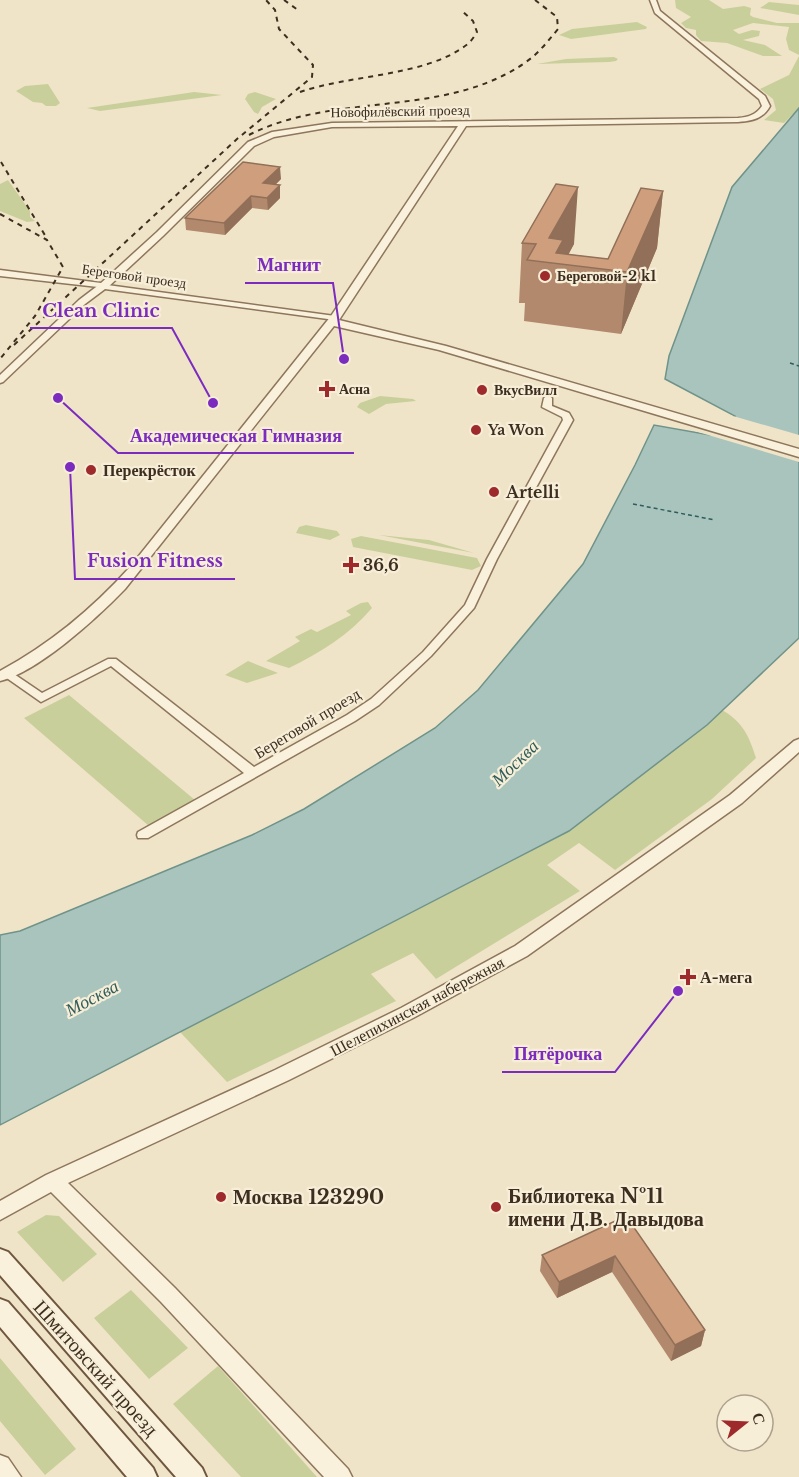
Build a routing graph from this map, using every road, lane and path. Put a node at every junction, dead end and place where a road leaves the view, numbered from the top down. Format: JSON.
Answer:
{"nodes":[{"id":1,"x":653,"y":0,"type":"edge"},
{"id":2,"x":464,"y":123,"type":"junction"},
{"id":3,"x":0,"y":273,"type":"edge"},
{"id":4,"x":103,"y":286,"type":"junction"},
{"id":5,"x":334,"y":319,"type":"junction"},
{"id":6,"x":0,"y":380,"type":"edge"},
{"id":7,"x":572,"y":382,"type":"junction"},
{"id":8,"x":548,"y":398,"type":"dead end"},
{"id":9,"x":799,"y":444,"type":"edge"},
{"id":10,"x":799,"y":453,"type":"edge"},
{"id":11,"x":3,"y":676,"type":"edge"},
{"id":12,"x":799,"y":744,"type":"edge"},
{"id":13,"x":254,"y":774,"type":"junction"},
{"id":14,"x":143,"y":835,"type":"dead end"},
{"id":15,"x":53,"y":1181,"type":"junction"},
{"id":16,"x":0,"y":1211,"type":"edge"},
{"id":17,"x":0,"y":1260,"type":"edge"},
{"id":18,"x":0,"y":1310,"type":"edge"},
{"id":19,"x":0,"y":1466,"type":"edge"},
{"id":20,"x":9,"y":1477,"type":"edge"},
{"id":21,"x":144,"y":1477,"type":"edge"},
{"id":22,"x":193,"y":1477,"type":"edge"},
{"id":23,"x":340,"y":1477,"type":"edge"}],
"edges":[{"from":1,"to":2,"type":"street","name":"Новофилёвский проезд"},
{"from":2,"to":4,"type":"street","name":"Новофилёвский проезд"},
{"from":2,"to":5,"type":"street"},
{"from":3,"to":4,"type":"street","name":"Береговой проезд"},
{"from":4,"to":5,"type":"street","name":"Береговой проезд"},
{"from":4,"to":6,"type":"street"},
{"from":5,"to":7,"type":"street"},
{"from":5,"to":11,"type":"street"},
{"from":7,"to":9,"type":"street"},
{"from":7,"to":10,"type":"street"},
{"from":8,"to":13,"type":"street","name":"Береговой проезд"},
{"from":11,"to":13,"type":"street"},
{"from":12,"to":15,"type":"street","name":"Шелепихинская набережная"},
{"from":13,"to":14,"type":"street","name":"Береговой проезд"},
{"from":15,"to":16,"type":"street","name":"Шелепихинская набережная"},
{"from":15,"to":23,"type":"street"},
{"from":17,"to":22,"type":"main road","name":"Шмитовский проезд"},
{"from":18,"to":21,"type":"main road","name":"Шмитовский проезд"},
{"from":19,"to":20,"type":"street"}]}
